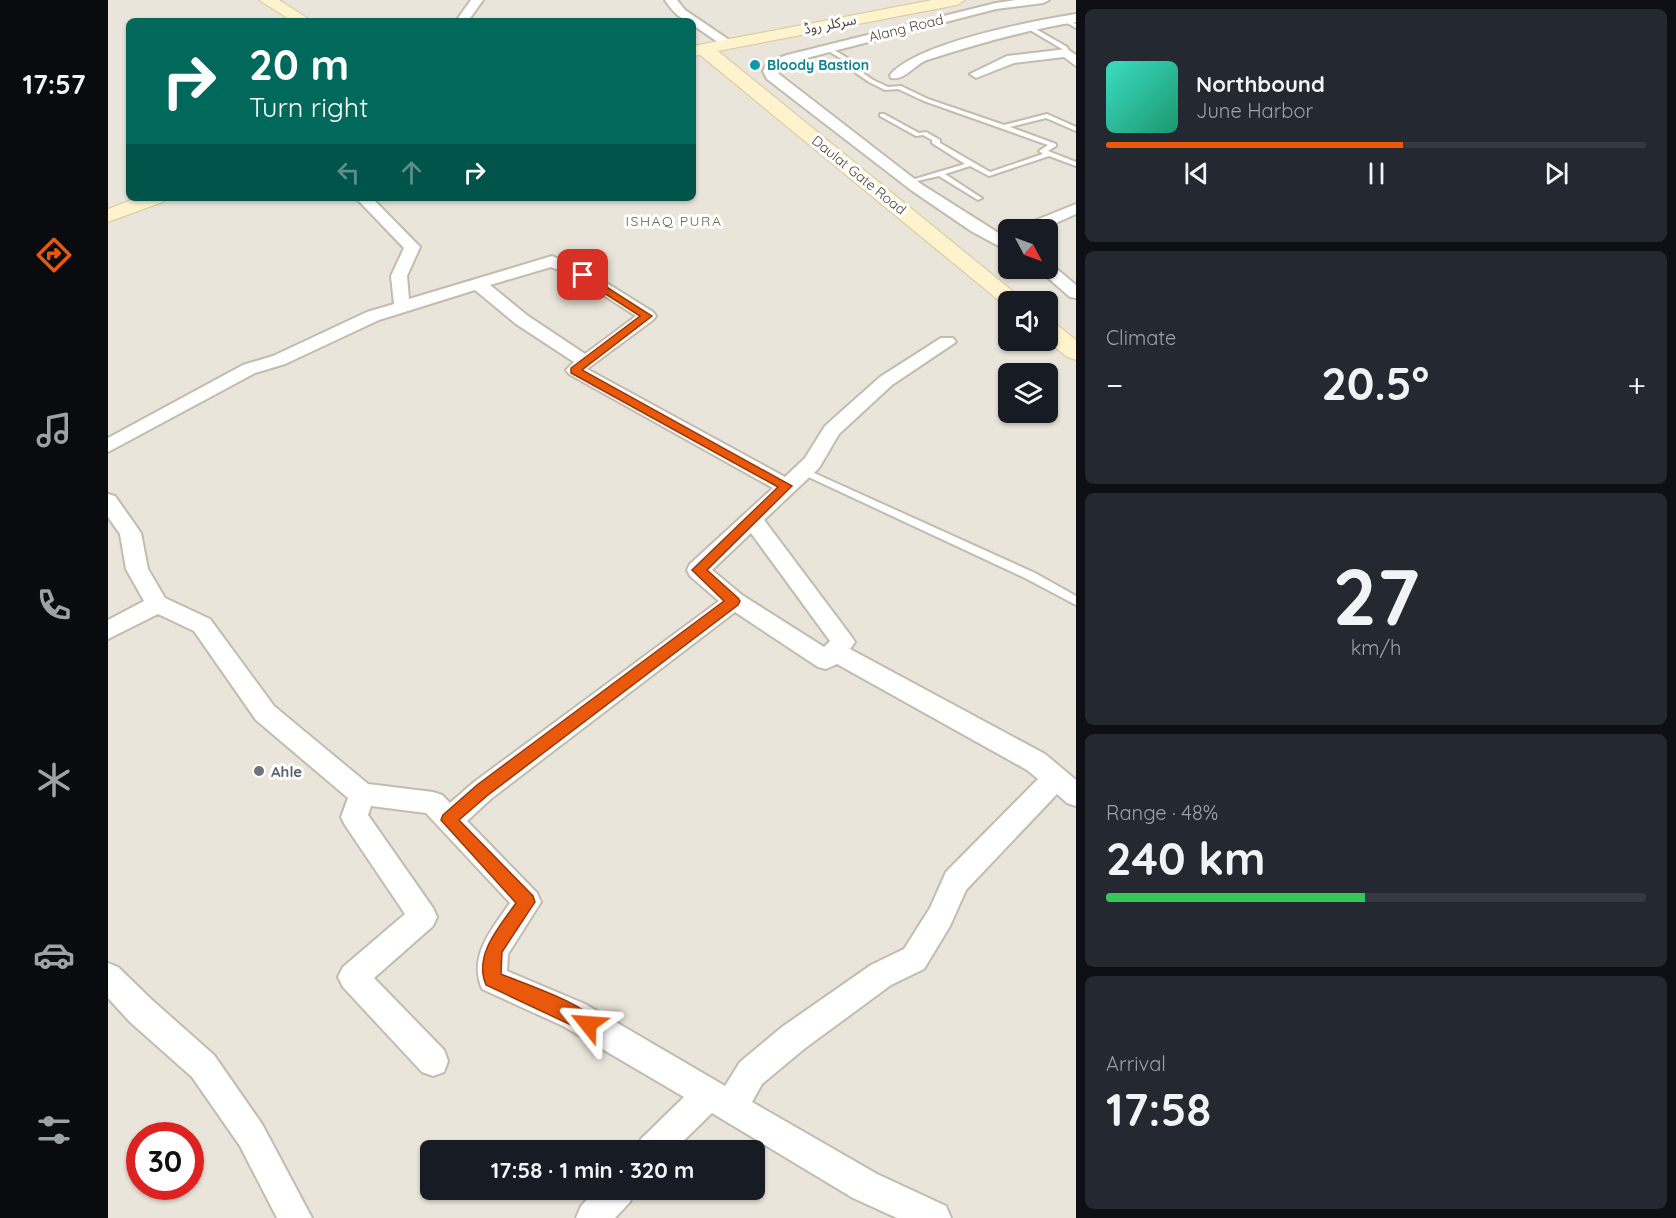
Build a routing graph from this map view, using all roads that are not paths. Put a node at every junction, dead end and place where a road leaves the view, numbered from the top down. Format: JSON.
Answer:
{"nodes":[{"id":1,"x":476,"y":0,"type":"edge"},
{"id":2,"x":671,"y":0,"type":"edge"},
{"id":3,"x":957,"y":0,"type":"edge"},
{"id":4,"x":1043,"y":0,"type":"edge"},
{"id":5,"x":273,"y":1,"type":"edge"},
{"id":6,"x":299,"y":18,"type":"edge"},
{"id":7,"x":464,"y":18,"type":"edge"},
{"id":8,"x":690,"y":18,"type":"edge"},
{"id":9,"x":1070,"y":18,"type":"edge"},
{"id":10,"x":696,"y":22,"type":"edge"},
{"id":11,"x":1027,"y":26,"type":"junction"},
{"id":12,"x":1076,"y":26,"type":"edge"},
{"id":13,"x":729,"y":44,"type":"junction"},
{"id":14,"x":827,"y":48,"type":"junction"},
{"id":15,"x":698,"y":50,"type":"edge"},
{"id":16,"x":1072,"y":57,"type":"edge"},
{"id":17,"x":976,"y":74,"type":"dead end"},
{"id":18,"x":896,"y":75,"type":"dead end"},
{"id":19,"x":882,"y":116,"type":"dead end"},
{"id":20,"x":1003,"y":127,"type":"junction"},
{"id":21,"x":1076,"y":129,"type":"edge"},
{"id":22,"x":1048,"y":154,"type":"junction"},
{"id":23,"x":971,"y":164,"type":"junction"},
{"id":24,"x":1076,"y":164,"type":"edge"},
{"id":25,"x":939,"y":173,"type":"junction"},
{"id":26,"x":910,"y":182,"type":"junction"},
{"id":27,"x":978,"y":198,"type":"dead end"},
{"id":28,"x":148,"y":201,"type":"edge"},
{"id":29,"x":367,"y":201,"type":"edge"},
{"id":30,"x":1076,"y":209,"type":"edge"},
{"id":31,"x":108,"y":216,"type":"edge"},
{"id":32,"x":1052,"y":219,"type":"edge"},
{"id":33,"x":998,"y":238,"type":"edge"},
{"id":34,"x":1058,"y":276,"type":"edge"},
{"id":35,"x":478,"y":284,"type":"junction"},
{"id":36,"x":1072,"y":285,"type":"edge"},
{"id":37,"x":1000,"y":291,"type":"edge"},
{"id":38,"x":403,"y":307,"type":"junction"},
{"id":39,"x":1058,"y":337,"type":"edge"},
{"id":40,"x":947,"y":342,"type":"dead end"},
{"id":41,"x":1076,"y":352,"type":"edge"},
{"id":42,"x":587,"y":363,"type":"junction"},
{"id":43,"x":108,"y":446,"type":"edge"},
{"id":44,"x":803,"y":471,"type":"junction"},
{"id":45,"x":786,"y":486,"type":"junction"},
{"id":46,"x":108,"y":501,"type":"edge"},
{"id":47,"x":752,"y":519,"type":"junction"},
{"id":48,"x":734,"y":601,"type":"junction"},
{"id":49,"x":1076,"y":601,"type":"edge"},
{"id":50,"x":157,"y":604,"type":"junction"},
{"id":51,"x":108,"y":630,"type":"edge"},
{"id":52,"x":834,"y":651,"type":"junction"},
{"id":53,"x":1066,"y":787,"type":"edge"},
{"id":54,"x":362,"y":794,"type":"junction"},
{"id":55,"x":449,"y":820,"type":"junction"},
{"id":56,"x":108,"y":977,"type":"edge"},
{"id":57,"x":433,"y":1061,"type":"dead end"},
{"id":58,"x":719,"y":1102,"type":"junction"},
{"id":59,"x":666,"y":1140,"type":"edge"},
{"id":60,"x":609,"y":1200,"type":"edge"},
{"id":61,"x":295,"y":1218,"type":"edge"},
{"id":62,"x":593,"y":1218,"type":"edge"},
{"id":63,"x":934,"y":1218,"type":"edge"}],
"edges":[{"from":1,"to":7,"type":"street"},
{"from":2,"to":8,"type":"street"},
{"from":3,"to":13,"type":"main road","name":"سرکلر روڈ"},
{"from":4,"to":14,"type":"street","name":"Alang Road"},
{"from":5,"to":6,"type":"main road"},
{"from":9,"to":11,"type":"street"},
{"from":9,"to":12,"type":"lane"},
{"from":10,"to":13,"type":"street"},
{"from":11,"to":16,"type":"lane"},
{"from":11,"to":18,"type":"street"},
{"from":13,"to":15,"type":"main road","name":"سرکلر روڈ"},
{"from":14,"to":20,"type":"lane"},
{"from":14,"to":26,"type":"street","name":"Alang Road"},
{"from":15,"to":37,"type":"main road","name":"Daulat Gate Road"},
{"from":16,"to":17,"type":"street"},
{"from":19,"to":23,"type":"lane"},
{"from":20,"to":21,"type":"lane"},
{"from":20,"to":22,"type":"lane"},
{"from":22,"to":23,"type":"lane"},
{"from":22,"to":24,"type":"lane"},
{"from":23,"to":25,"type":"lane"},
{"from":25,"to":26,"type":"lane"},
{"from":25,"to":27,"type":"lane"},
{"from":26,"to":33,"type":"street"},
{"from":28,"to":31,"type":"main road"},
{"from":29,"to":38,"type":"street"},
{"from":30,"to":32,"type":"street"},
{"from":34,"to":36,"type":"street"},
{"from":35,"to":38,"type":"street"},
{"from":35,"to":42,"type":"street"},
{"from":35,"to":42,"type":"street"},
{"from":38,"to":43,"type":"street"},
{"from":39,"to":41,"type":"main road"},
{"from":40,"to":44,"type":"street"},
{"from":42,"to":45,"type":"street"},
{"from":44,"to":45,"type":"street"},
{"from":44,"to":49,"type":"lane"},
{"from":45,"to":47,"type":"street"},
{"from":46,"to":50,"type":"street"},
{"from":47,"to":48,"type":"street"},
{"from":47,"to":52,"type":"street"},
{"from":48,"to":52,"type":"street"},
{"from":48,"to":55,"type":"street"},
{"from":50,"to":51,"type":"street"},
{"from":50,"to":54,"type":"street"},
{"from":52,"to":53,"type":"street"},
{"from":53,"to":58,"type":"street"},
{"from":54,"to":55,"type":"street"},
{"from":54,"to":57,"type":"street"},
{"from":55,"to":58,"type":"street"},
{"from":56,"to":61,"type":"street"},
{"from":58,"to":59,"type":"street"},
{"from":58,"to":63,"type":"street"},
{"from":60,"to":62,"type":"street"}]}
